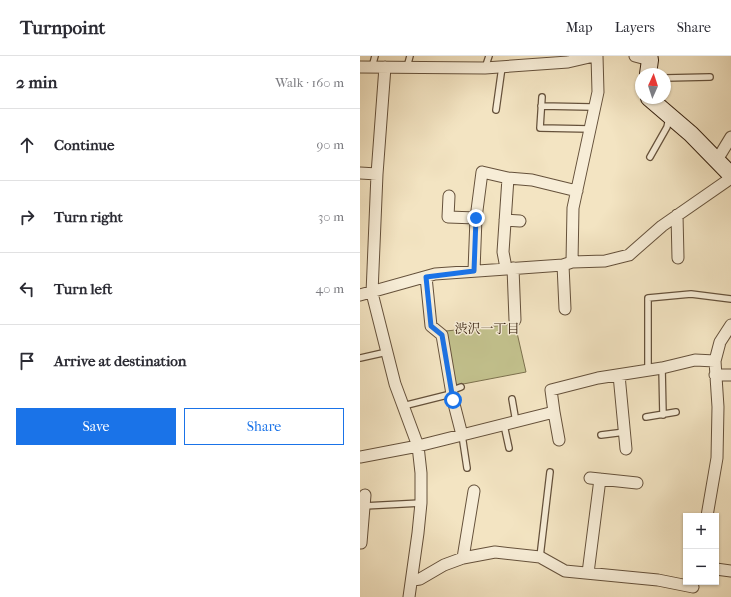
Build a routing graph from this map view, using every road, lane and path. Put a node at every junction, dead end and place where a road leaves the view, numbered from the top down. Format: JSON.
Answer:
{"nodes":[{"id":1,"x":375,"y":56,"type":"edge"},
{"id":2,"x":410,"y":56,"type":"edge"},
{"id":3,"x":489,"y":56,"type":"edge"},
{"id":4,"x":593,"y":56,"type":"edge"},
{"id":5,"x":372,"y":67,"type":"junction"},
{"id":6,"x":385,"y":67,"type":"junction"},
{"id":7,"x":407,"y":67,"type":"junction"},
{"id":8,"x":502,"y":67,"type":"junction"},
{"id":9,"x":360,"y":68,"type":"edge"},
{"id":10,"x":485,"y":68,"type":"junction"},
{"id":11,"x":693,"y":70,"type":"dead end"},
{"id":12,"x":692,"y":77,"type":"junction"},
{"id":13,"x":710,"y":77,"type":"dead end"},
{"id":14,"x":671,"y":78,"type":"edge"},
{"id":15,"x":542,"y":97,"type":"dead end"},
{"id":16,"x":657,"y":104,"type":"edge"},
{"id":17,"x":596,"y":105,"type":"junction"},
{"id":18,"x":541,"y":106,"type":"junction"},
{"id":19,"x":496,"y":110,"type":"dead end"},
{"id":20,"x":670,"y":116,"type":"junction"},
{"id":21,"x":590,"y":129,"type":"junction"},
{"id":22,"x":731,"y":138,"type":"edge"},
{"id":23,"x":650,"y":156,"type":"dead end"},
{"id":24,"x":717,"y":160,"type":"junction"},
{"id":25,"x":360,"y":173,"type":"edge"},
{"id":26,"x":377,"y":174,"type":"junction"},
{"id":27,"x":731,"y":176,"type":"edge"},
{"id":28,"x":508,"y":178,"type":"junction"},
{"id":29,"x":577,"y":191,"type":"junction"},
{"id":30,"x":449,"y":196,"type":"dead end"},
{"id":31,"x":677,"y":215,"type":"junction"},
{"id":32,"x":476,"y":218,"type":"junction"},
{"id":33,"x":505,"y":220,"type":"junction"},
{"id":34,"x":520,"y":221,"type":"dead end"},
{"id":35,"x":678,"y":258,"type":"dead end"},
{"id":36,"x":568,"y":263,"type":"junction"},
{"id":37,"x":510,"y":268,"type":"junction"},
{"id":38,"x":474,"y":271,"type":"junction"},
{"id":39,"x":426,"y":277,"type":"junction"},
{"id":40,"x":372,"y":293,"type":"junction"},
{"id":41,"x":360,"y":295,"type":"edge"},
{"id":42,"x":731,"y":299,"type":"edge"},
{"id":43,"x":565,"y":309,"type":"dead end"},
{"id":44,"x":516,"y":320,"type":"dead end"},
{"id":45,"x":731,"y":325,"type":"edge"},
{"id":46,"x":387,"y":352,"type":"junction"},
{"id":47,"x":360,"y":358,"type":"edge"},
{"id":48,"x":715,"y":361,"type":"junction"},
{"id":49,"x":662,"y":368,"type":"junction"},
{"id":50,"x":648,"y":371,"type":"junction"},
{"id":51,"x":619,"y":375,"type":"junction"},
{"id":52,"x":715,"y":375,"type":"junction"},
{"id":53,"x":731,"y":375,"type":"edge"},
{"id":54,"x":457,"y":388,"type":"junction"},
{"id":55,"x":512,"y":400,"type":"dead end"},
{"id":56,"x":403,"y":406,"type":"junction"},
{"id":57,"x":554,"y":412,"type":"junction"},
{"id":58,"x":676,"y":412,"type":"dead end"},
{"id":59,"x":663,"y":414,"type":"junction"},
{"id":60,"x":646,"y":417,"type":"dead end"},
{"id":61,"x":516,"y":422,"type":"junction"},
{"id":62,"x":504,"y":425,"type":"junction"},
{"id":63,"x":625,"y":432,"type":"junction"},
{"id":64,"x":462,"y":435,"type":"junction"},
{"id":65,"x":601,"y":435,"type":"dead end"},
{"id":66,"x":560,"y":440,"type":"dead end"},
{"id":67,"x":418,"y":446,"type":"junction"},
{"id":68,"x":509,"y":448,"type":"dead end"},
{"id":69,"x":626,"y":449,"type":"dead end"},
{"id":70,"x":360,"y":456,"type":"edge"},
{"id":71,"x":467,"y":468,"type":"dead end"},
{"id":72,"x":550,"y":472,"type":"dead end"},
{"id":73,"x":637,"y":483,"type":"dead end"},
{"id":74,"x":474,"y":491,"type":"dead end"},
{"id":75,"x":365,"y":500,"type":"joint"},
{"id":76,"x":421,"y":503,"type":"junction"},
{"id":77,"x":708,"y":513,"type":"edge"},
{"id":78,"x":361,"y":543,"type":"dead end"},
{"id":79,"x":540,"y":557,"type":"junction"},
{"id":80,"x":463,"y":558,"type":"junction"},
{"id":81,"x":719,"y":569,"type":"edge"},
{"id":82,"x":731,"y":570,"type":"edge"},
{"id":83,"x":588,"y":573,"type":"junction"},
{"id":84,"x":413,"y":580,"type":"junction"},
{"id":85,"x":693,"y":589,"type":"edge"},
{"id":86,"x":409,"y":597,"type":"edge"}],
"edges":[{"from":1,"to":5,"type":"lane"},
{"from":2,"to":7,"type":"lane"},
{"from":3,"to":10,"type":"lane"},
{"from":4,"to":8,"type":"street"},
{"from":4,"to":17,"type":"street"},
{"from":5,"to":6,"type":"street"},
{"from":5,"to":9,"type":"street"},
{"from":6,"to":7,"type":"street"},
{"from":6,"to":26,"type":"street"},
{"from":7,"to":10,"type":"street"},
{"from":8,"to":10,"type":"street"},
{"from":8,"to":19,"type":"lane"},
{"from":11,"to":12,"type":"lane"},
{"from":12,"to":13,"type":"lane"},
{"from":12,"to":14,"type":"lane"},
{"from":15,"to":18,"type":"lane"},
{"from":16,"to":20,"type":"street"},
{"from":17,"to":18,"type":"lane"},
{"from":17,"to":21,"type":"street"},
{"from":18,"to":21,"type":"lane"},
{"from":20,"to":23,"type":"lane"},
{"from":20,"to":24,"type":"street"},
{"from":21,"to":29,"type":"street"},
{"from":22,"to":24,"type":"street"},
{"from":24,"to":27,"type":"street"},
{"from":25,"to":26,"type":"street"},
{"from":26,"to":40,"type":"street"},
{"from":27,"to":31,"type":"street"},
{"from":28,"to":29,"type":"street"},
{"from":28,"to":32,"type":"street"},
{"from":28,"to":33,"type":"street"},
{"from":29,"to":36,"type":"street"},
{"from":30,"to":32,"type":"street"},
{"from":31,"to":35,"type":"street"},
{"from":31,"to":36,"type":"street"},
{"from":32,"to":38,"type":"street"},
{"from":33,"to":34,"type":"street"},
{"from":33,"to":37,"type":"street"},
{"from":36,"to":37,"type":"street"},
{"from":36,"to":43,"type":"street"},
{"from":37,"to":38,"type":"street"},
{"from":37,"to":44,"type":"street"},
{"from":38,"to":39,"type":"street"},
{"from":39,"to":40,"type":"street"},
{"from":39,"to":54,"type":"street"},
{"from":40,"to":41,"type":"street"},
{"from":40,"to":46,"type":"street"},
{"from":42,"to":50,"type":"lane"},
{"from":45,"to":48,"type":"street"},
{"from":46,"to":47,"type":"lane"},
{"from":46,"to":56,"type":"street"},
{"from":48,"to":49,"type":"street"},
{"from":48,"to":52,"type":"street"},
{"from":49,"to":50,"type":"street"},
{"from":49,"to":59,"type":"lane"},
{"from":50,"to":51,"type":"street"},
{"from":51,"to":57,"type":"street"},
{"from":51,"to":63,"type":"street"},
{"from":52,"to":53,"type":"street"},
{"from":52,"to":77,"type":"street"},
{"from":54,"to":56,"type":"lane"},
{"from":54,"to":64,"type":"street"},
{"from":55,"to":61,"type":"lane"},
{"from":56,"to":67,"type":"street"},
{"from":57,"to":61,"type":"street"},
{"from":57,"to":66,"type":"street"},
{"from":58,"to":59,"type":"lane"},
{"from":59,"to":60,"type":"lane"},
{"from":61,"to":62,"type":"street"},
{"from":62,"to":64,"type":"street"},
{"from":62,"to":68,"type":"lane"},
{"from":63,"to":65,"type":"lane"},
{"from":63,"to":69,"type":"street"},
{"from":64,"to":67,"type":"street"},
{"from":64,"to":71,"type":"lane"},
{"from":67,"to":70,"type":"street"},
{"from":67,"to":76,"type":"street"},
{"from":72,"to":79,"type":"lane"},
{"from":73,"to":83,"type":"street"},
{"from":74,"to":80,"type":"street"},
{"from":75,"to":76,"type":"lane"},
{"from":75,"to":78,"type":"street"},
{"from":76,"to":84,"type":"street"},
{"from":79,"to":80,"type":"street"},
{"from":79,"to":83,"type":"street"},
{"from":80,"to":84,"type":"street"},
{"from":81,"to":82,"type":"street"},
{"from":83,"to":85,"type":"street"},
{"from":84,"to":86,"type":"street"}]}
